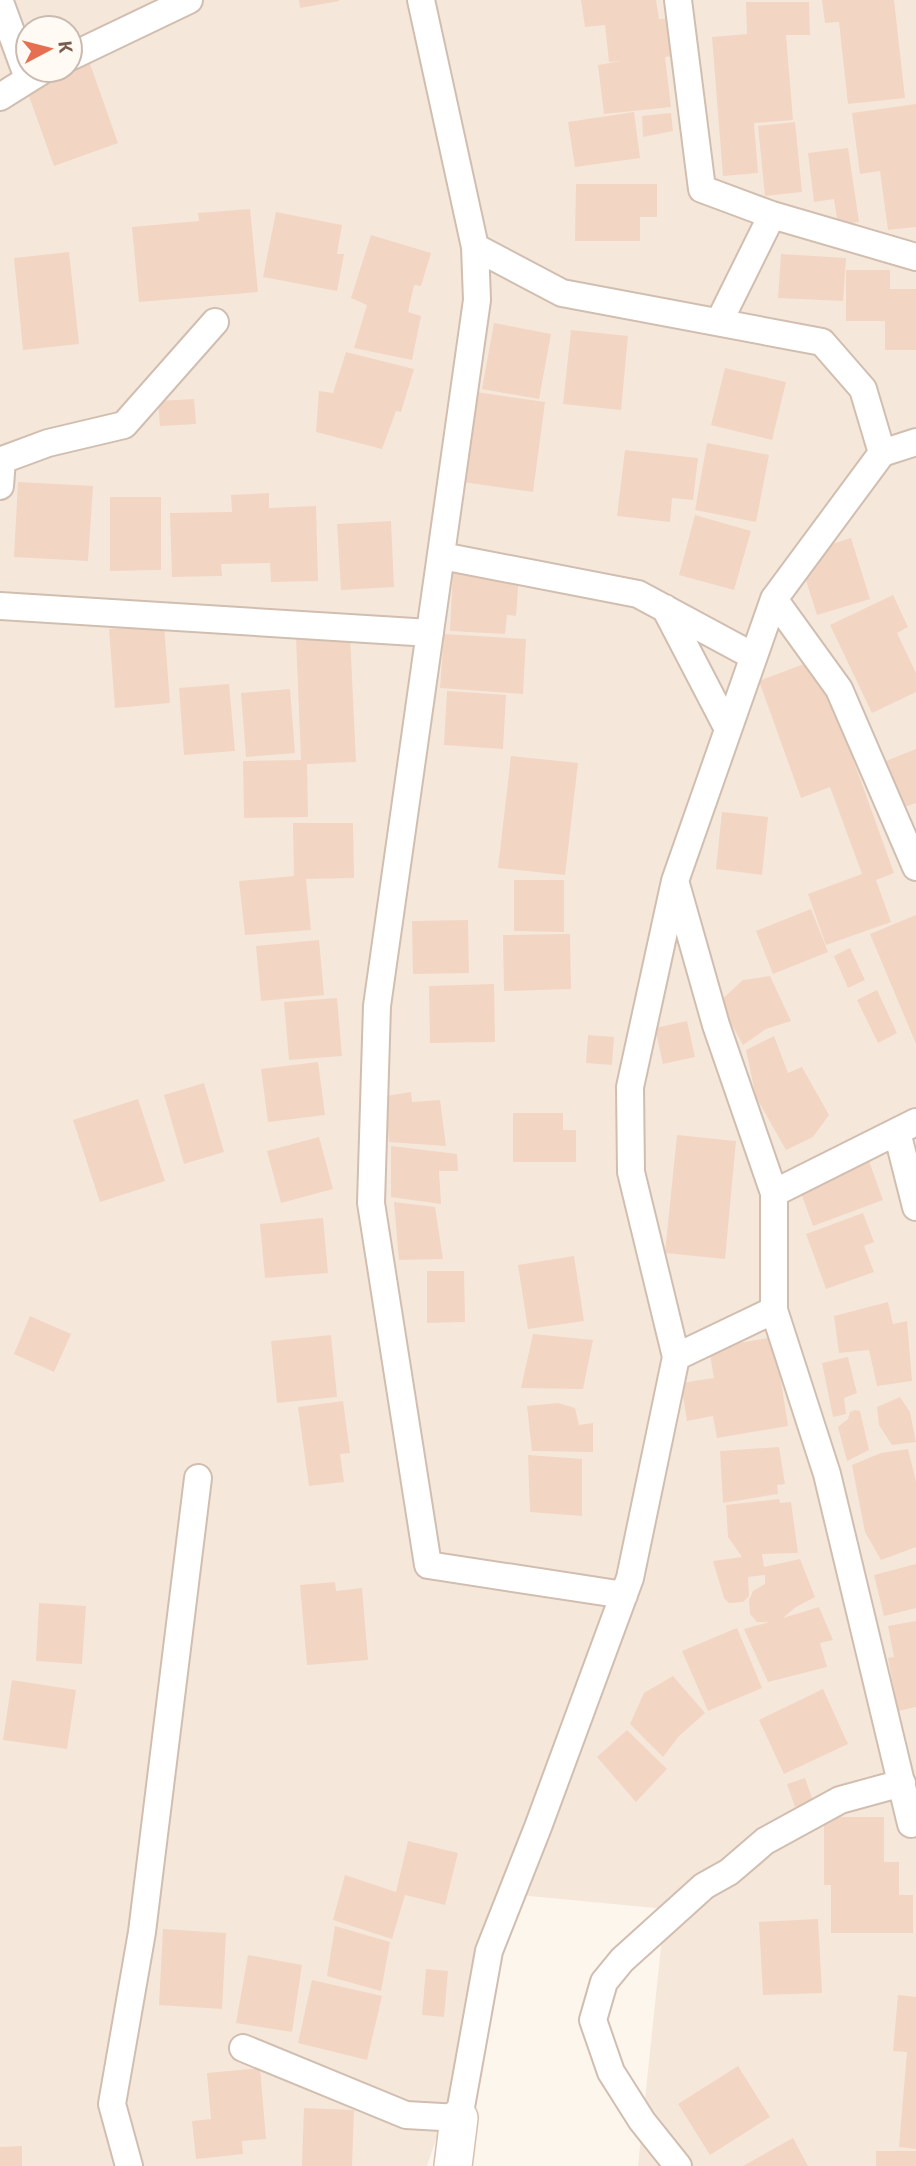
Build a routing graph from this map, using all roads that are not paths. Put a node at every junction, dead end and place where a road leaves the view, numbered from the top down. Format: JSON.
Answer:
{"nodes":[{"id":1,"x":189,"y":0,"type":"edge"},
{"id":2,"x":421,"y":0,"type":"edge"},
{"id":3,"x":678,"y":0,"type":"edge"},
{"id":4,"x":0,"y":2,"type":"edge"},
{"id":5,"x":14,"y":30,"type":"edge"},
{"id":6,"x":84,"y":50,"type":"edge"},
{"id":7,"x":20,"y":84,"type":"edge"},
{"id":8,"x":0,"y":97,"type":"edge"},
{"id":9,"x":772,"y":215,"type":"junction"},
{"id":10,"x":475,"y":247,"type":"junction"},
{"id":11,"x":916,"y":257,"type":"edge"},
{"id":12,"x":215,"y":322,"type":"dead end"},
{"id":13,"x":719,"y":322,"type":"junction"},
{"id":14,"x":916,"y":442,"type":"edge"},
{"id":15,"x":881,"y":453,"type":"junction"},
{"id":16,"x":1,"y":465,"type":"edge"},
{"id":17,"x":442,"y":556,"type":"junction"},
{"id":18,"x":774,"y":599,"type":"junction"},
{"id":19,"x":0,"y":606,"type":"edge"},
{"id":20,"x":665,"y":608,"type":"junction"},
{"id":21,"x":430,"y":633,"type":"junction"},
{"id":22,"x":753,"y":656,"type":"junction"},
{"id":23,"x":728,"y":729,"type":"junction"},
{"id":24,"x":916,"y":867,"type":"edge"},
{"id":25,"x":675,"y":881,"type":"junction"},
{"id":26,"x":906,"y":1127,"type":"edge"},
{"id":27,"x":774,"y":1192,"type":"junction"},
{"id":28,"x":916,"y":1207,"type":"edge"},
{"id":29,"x":774,"y":1310,"type":"junction"},
{"id":30,"x":676,"y":1357,"type":"junction"},
{"id":31,"x":198,"y":1478,"type":"dead end"},
{"id":32,"x":624,"y":1595,"type":"junction"},
{"id":33,"x":904,"y":1766,"type":"edge"},
{"id":34,"x":914,"y":1829,"type":"edge"},
{"id":35,"x":243,"y":2048,"type":"dead end"},
{"id":36,"x":459,"y":2118,"type":"junction"},
{"id":37,"x":129,"y":2166,"type":"edge"},
{"id":38,"x":453,"y":2166,"type":"edge"},
{"id":39,"x":678,"y":2166,"type":"edge"}],
"edges":[{"from":1,"to":6,"type":"street"},
{"from":2,"to":10,"type":"street"},
{"from":3,"to":9,"type":"street"},
{"from":4,"to":5,"type":"street"},
{"from":7,"to":8,"type":"street"},
{"from":9,"to":11,"type":"street"},
{"from":9,"to":13,"type":"street"},
{"from":10,"to":13,"type":"street"},
{"from":10,"to":17,"type":"street"},
{"from":12,"to":16,"type":"street"},
{"from":13,"to":15,"type":"street"},
{"from":14,"to":15,"type":"street"},
{"from":15,"to":18,"type":"street"},
{"from":17,"to":20,"type":"street"},
{"from":17,"to":21,"type":"street"},
{"from":18,"to":22,"type":"street"},
{"from":18,"to":24,"type":"street"},
{"from":19,"to":21,"type":"street"},
{"from":20,"to":22,"type":"street"},
{"from":20,"to":23,"type":"street"},
{"from":21,"to":32,"type":"street"},
{"from":22,"to":23,"type":"street"},
{"from":23,"to":25,"type":"street"},
{"from":25,"to":27,"type":"street"},
{"from":25,"to":30,"type":"street"},
{"from":26,"to":27,"type":"street"},
{"from":26,"to":28,"type":"street"},
{"from":27,"to":29,"type":"street"},
{"from":29,"to":30,"type":"street"},
{"from":29,"to":33,"type":"street"},
{"from":30,"to":32,"type":"street"},
{"from":31,"to":37,"type":"street"},
{"from":32,"to":36,"type":"street"},
{"from":33,"to":34,"type":"street"},
{"from":33,"to":39,"type":"street"},
{"from":35,"to":36,"type":"street"},
{"from":36,"to":38,"type":"main road"}]}
